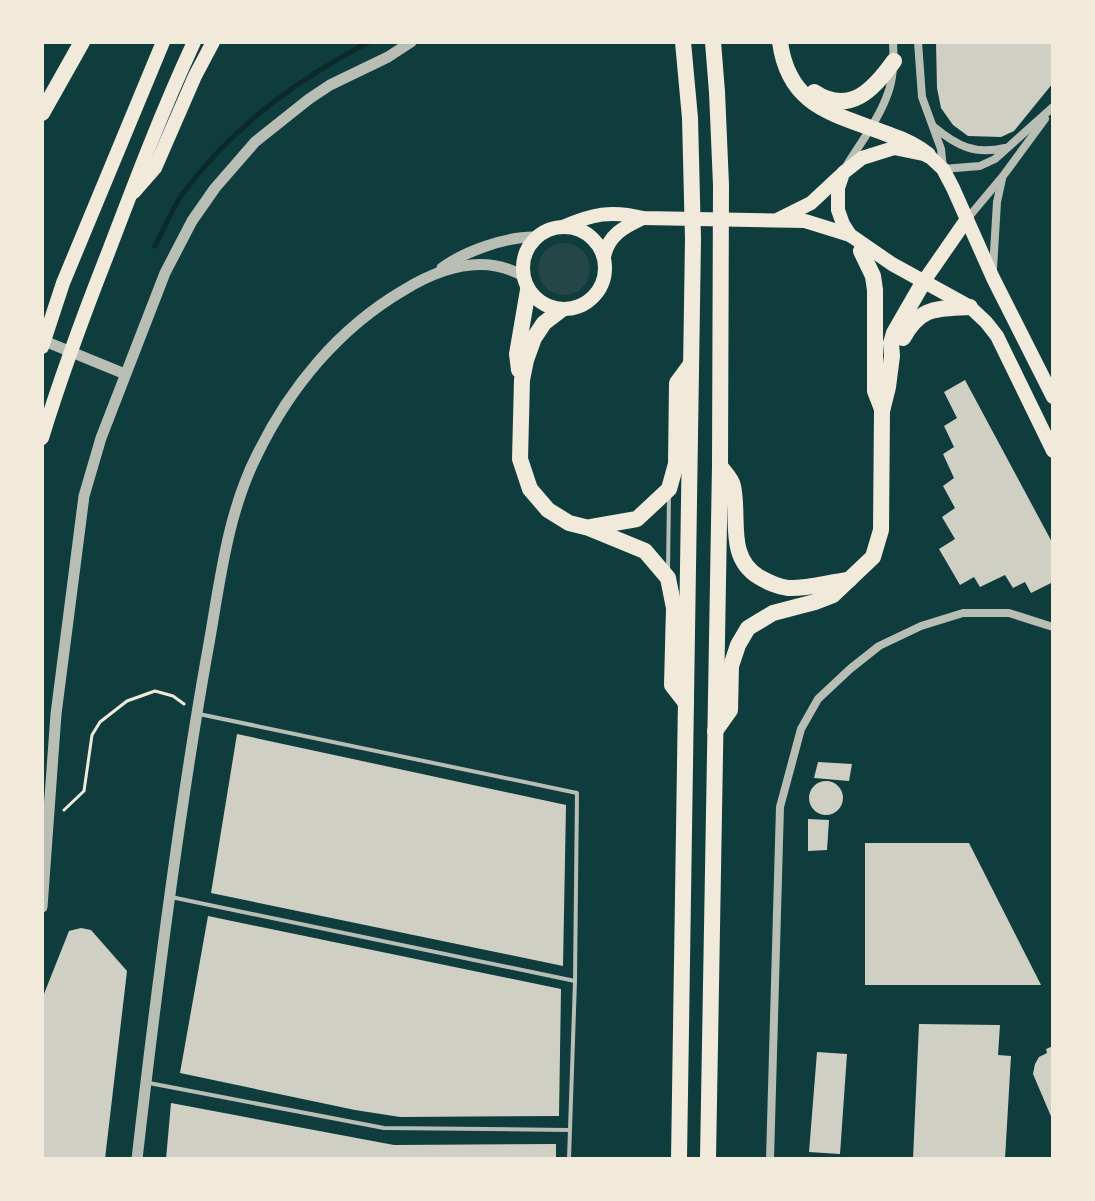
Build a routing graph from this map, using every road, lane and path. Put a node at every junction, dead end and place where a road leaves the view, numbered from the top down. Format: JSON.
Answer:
{"nodes":[{"id":1,"x":82,"y":42,"type":"edge"},
{"id":2,"x":163,"y":42,"type":"edge"},
{"id":3,"x":194,"y":42,"type":"edge"},
{"id":4,"x":213,"y":42,"type":"edge"},
{"id":5,"x":411,"y":42,"type":"edge"},
{"id":6,"x":683,"y":42,"type":"edge"},
{"id":7,"x":713,"y":42,"type":"edge"},
{"id":8,"x":780,"y":42,"type":"edge"},
{"id":9,"x":786,"y":42,"type":"edge"},
{"id":10,"x":893,"y":42,"type":"edge"},
{"id":11,"x":918,"y":42,"type":"edge"},
{"id":12,"x":894,"y":61,"type":"junction"},
{"id":13,"x":1053,"y":108,"type":"edge"},
{"id":14,"x":42,"y":113,"type":"edge"},
{"id":15,"x":933,"y":125,"type":"junction"},
{"id":16,"x":871,"y":127,"type":"junction"},
{"id":17,"x":1010,"y":147,"type":"junction"},
{"id":18,"x":928,"y":155,"type":"junction"},
{"id":19,"x":943,"y":169,"type":"junction"},
{"id":20,"x":843,"y":173,"type":"junction"},
{"id":21,"x":1003,"y":176,"type":"junction"},
{"id":22,"x":129,"y":198,"type":"junction"},
{"id":23,"x":643,"y":218,"type":"junction"},
{"id":24,"x":967,"y":219,"type":"junction"},
{"id":25,"x":776,"y":221,"type":"junction"},
{"id":26,"x":805,"y":221,"type":"junction"},
{"id":27,"x":563,"y":227,"type":"junction"},
{"id":28,"x":850,"y":235,"type":"junction"},
{"id":29,"x":536,"y":237,"type":"junction"},
{"id":30,"x":861,"y":251,"type":"junction"},
{"id":31,"x":604,"y":257,"type":"junction"},
{"id":32,"x":892,"y":264,"type":"junction"},
{"id":33,"x":435,"y":273,"type":"junction"},
{"id":34,"x":993,"y":278,"type":"junction"},
{"id":35,"x":924,"y":281,"type":"junction"},
{"id":36,"x":525,"y":283,"type":"junction"},
{"id":37,"x":970,"y":307,"type":"junction"},
{"id":38,"x":561,"y":310,"type":"junction"},
{"id":39,"x":42,"y":340,"type":"edge"},
{"id":40,"x":42,"y":347,"type":"edge"},
{"id":41,"x":892,"y":356,"type":"junction"},
{"id":42,"x":691,"y":363,"type":"junction"},
{"id":43,"x":125,"y":374,"type":"junction"},
{"id":44,"x":522,"y":380,"type":"junction"},
{"id":45,"x":1053,"y":397,"type":"edge"},
{"id":46,"x":882,"y":411,"type":"junction"},
{"id":47,"x":42,"y":438,"type":"edge"},
{"id":48,"x":1053,"y":451,"type":"edge"},
{"id":49,"x":720,"y":466,"type":"junction"},
{"id":50,"x":669,"y":489,"type":"junction"},
{"id":51,"x":589,"y":528,"type":"junction"},
{"id":52,"x":668,"y":578,"type":"junction"},
{"id":53,"x":849,"y":580,"type":"junction"},
{"id":54,"x":1053,"y":627,"type":"edge"},
{"id":55,"x":686,"y":703,"type":"junction"},
{"id":56,"x":197,"y":713,"type":"junction"},
{"id":57,"x":714,"y":733,"type":"junction"},
{"id":58,"x":47,"y":822,"type":"junction"},
{"id":59,"x":171,"y":897,"type":"junction"},
{"id":60,"x":42,"y":907,"type":"edge"},
{"id":61,"x":575,"y":981,"type":"junction"},
{"id":62,"x":146,"y":1082,"type":"junction"},
{"id":63,"x":569,"y":1130,"type":"junction"},
{"id":64,"x":137,"y":1159,"type":"edge"},
{"id":65,"x":569,"y":1159,"type":"edge"},
{"id":66,"x":679,"y":1159,"type":"edge"},
{"id":67,"x":708,"y":1159,"type":"edge"},
{"id":68,"x":770,"y":1159,"type":"edge"}],
"edges":[{"from":1,"to":14,"type":"highway"},
{"from":2,"to":40,"type":"main road"},
{"from":3,"to":22,"type":"main road"},
{"from":4,"to":22,"type":"main road"},
{"from":5,"to":43,"type":"street"},
{"from":6,"to":42,"type":"highway"},
{"from":7,"to":49,"type":"highway"},
{"from":8,"to":16,"type":"highway"},
{"from":9,"to":12,"type":"highway"},
{"from":10,"to":12,"type":"street"},
{"from":11,"to":15,"type":"street"},
{"from":12,"to":16,"type":"street"},
{"from":13,"to":17,"type":"street"},
{"from":13,"to":21,"type":"street"},
{"from":15,"to":17,"type":"street"},
{"from":15,"to":19,"type":"street"},
{"from":16,"to":18,"type":"highway"},
{"from":16,"to":20,"type":"street"},
{"from":17,"to":19,"type":"street"},
{"from":18,"to":19,"type":"main road"},
{"from":18,"to":20,"type":"main road"},
{"from":19,"to":24,"type":"main road"},
{"from":20,"to":25,"type":"main road"},
{"from":20,"to":28,"type":"main road"},
{"from":21,"to":24,"type":"street"},
{"from":21,"to":34,"type":"street"},
{"from":22,"to":47,"type":"main road"},
{"from":23,"to":25,"type":"main road"},
{"from":23,"to":27,"type":"main road"},
{"from":23,"to":31,"type":"main road"},
{"from":24,"to":34,"type":"main road"},
{"from":24,"to":35,"type":"main road"},
{"from":25,"to":26,"type":"main road"},
{"from":26,"to":28,"type":"main road"},
{"from":26,"to":30,"type":"main road"},
{"from":27,"to":29,"type":"main road"},
{"from":27,"to":31,"type":"main road"},
{"from":28,"to":32,"type":"main road"},
{"from":29,"to":33,"type":"street"},
{"from":29,"to":36,"type":"main road"},
{"from":30,"to":32,"type":"main road"},
{"from":30,"to":46,"type":"highway"},
{"from":31,"to":38,"type":"main road"},
{"from":32,"to":35,"type":"main road"},
{"from":33,"to":36,"type":"street"},
{"from":33,"to":56,"type":"street"},
{"from":34,"to":45,"type":"main road"},
{"from":35,"to":37,"type":"main road"},
{"from":35,"to":41,"type":"highway"},
{"from":36,"to":38,"type":"main road"},
{"from":36,"to":44,"type":"highway"},
{"from":37,"to":41,"type":"highway"},
{"from":37,"to":48,"type":"main road"},
{"from":38,"to":44,"type":"highway"},
{"from":39,"to":43,"type":"street"},
{"from":41,"to":46,"type":"highway"},
{"from":42,"to":50,"type":"highway"},
{"from":42,"to":55,"type":"highway"},
{"from":43,"to":58,"type":"street"},
{"from":44,"to":51,"type":"highway"},
{"from":46,"to":53,"type":"highway"},
{"from":49,"to":53,"type":"highway"},
{"from":49,"to":57,"type":"highway"},
{"from":50,"to":51,"type":"highway"},
{"from":50,"to":52,"type":"lane"},
{"from":51,"to":52,"type":"highway"},
{"from":52,"to":55,"type":"highway"},
{"from":53,"to":57,"type":"highway"},
{"from":54,"to":68,"type":"street"},
{"from":55,"to":66,"type":"highway"},
{"from":56,"to":58,"type":"path"},
{"from":56,"to":59,"type":"street"},
{"from":56,"to":61,"type":"lane"},
{"from":57,"to":67,"type":"highway"},
{"from":58,"to":60,"type":"street"},
{"from":59,"to":61,"type":"lane"},
{"from":59,"to":62,"type":"street"},
{"from":61,"to":63,"type":"lane"},
{"from":62,"to":63,"type":"lane"},
{"from":62,"to":64,"type":"street"},
{"from":63,"to":65,"type":"lane"}]}
